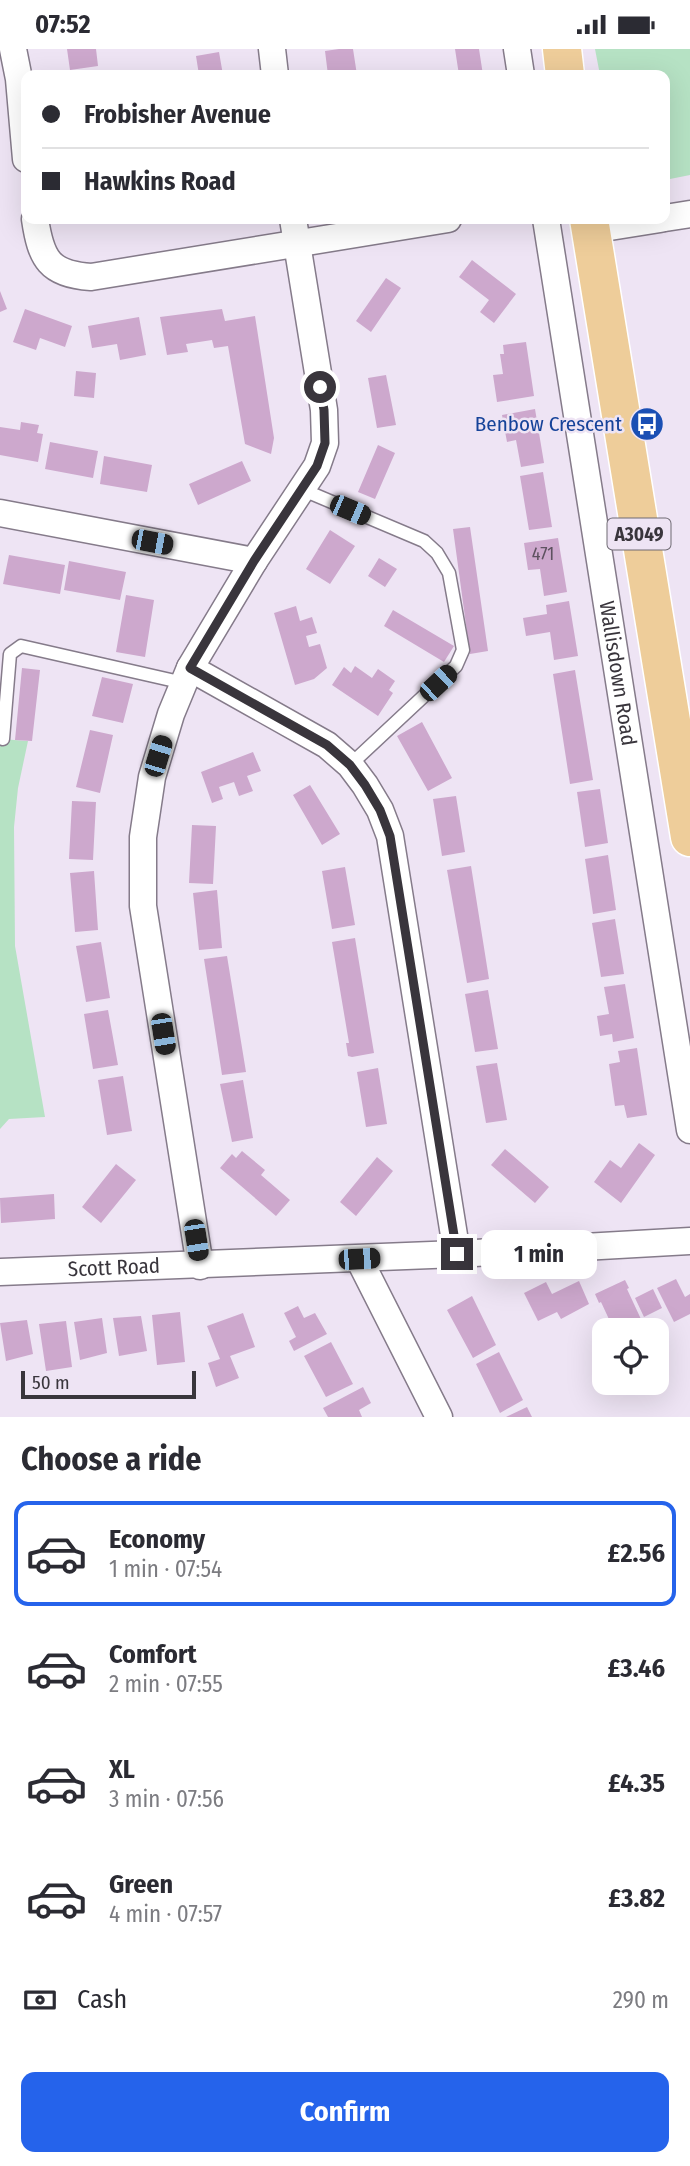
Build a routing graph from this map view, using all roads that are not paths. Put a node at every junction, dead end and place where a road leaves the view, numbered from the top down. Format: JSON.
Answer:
{"nodes":[{"id":1,"x":13,"y":49,"type":"edge"},
{"id":2,"x":272,"y":49,"type":"edge"},
{"id":3,"x":517,"y":49,"type":"edge"},
{"id":4,"x":562,"y":49,"type":"edge"},
{"id":5,"x":274,"y":70,"type":"edge"},
{"id":6,"x":520,"y":70,"type":"edge"},
{"id":7,"x":564,"y":70,"type":"edge"},
{"id":8,"x":21,"y":102,"type":"edge"},
{"id":9,"x":690,"y":213,"type":"edge"},
{"id":10,"x":670,"y":217,"type":"edge"},
{"id":11,"x":36,"y":224,"type":"edge"},
{"id":12,"x":384,"y":224,"type":"edge"},
{"id":13,"x":547,"y":224,"type":"edge"},
{"id":14,"x":590,"y":225,"type":"edge"},
{"id":15,"x":295,"y":231,"type":"edge"},
{"id":16,"x":301,"y":489,"type":"junction"},
{"id":17,"x":0,"y":513,"type":"edge"},
{"id":18,"x":254,"y":561,"type":"junction"},
{"id":19,"x":187,"y":676,"type":"junction"},
{"id":20,"x":3,"y":739,"type":"dead end"},
{"id":21,"x":350,"y":765,"type":"junction"},
{"id":22,"x":690,"y":837,"type":"edge"},
{"id":23,"x":690,"y":1130,"type":"edge"},
{"id":24,"x":690,"y":1241,"type":"edge"},
{"id":25,"x":457,"y":1254,"type":"junction"},
{"id":26,"x":359,"y":1259,"type":"junction"},
{"id":27,"x":200,"y":1266,"type":"junction"},
{"id":28,"x":0,"y":1272,"type":"edge"},
{"id":29,"x":437,"y":1416,"type":"edge"}],
"edges":[{"from":1,"to":8,"type":"street"},
{"from":2,"to":5,"type":"street"},
{"from":3,"to":6,"type":"street"},
{"from":4,"to":7,"type":"main road"},
{"from":9,"to":10,"type":"street"},
{"from":11,"to":15,"type":"street"},
{"from":12,"to":15,"type":"street"},
{"from":13,"to":23,"type":"street","name":"Wallisdown Road"},
{"from":14,"to":22,"type":"main road","name":"Wallisdown Road","number":"A3049"},
{"from":15,"to":16,"type":"street"},
{"from":16,"to":18,"type":"street"},
{"from":16,"to":21,"type":"lane"},
{"from":17,"to":18,"type":"street"},
{"from":18,"to":19,"type":"street"},
{"from":19,"to":20,"type":"lane"},
{"from":19,"to":21,"type":"street"},
{"from":19,"to":27,"type":"street"},
{"from":21,"to":25,"type":"street"},
{"from":24,"to":25,"type":"street","name":"Scott Road"},
{"from":25,"to":26,"type":"street","name":"Scott Road"},
{"from":26,"to":27,"type":"street","name":"Scott Road"},
{"from":26,"to":29,"type":"street"},
{"from":27,"to":28,"type":"street","name":"Scott Road"}]}
